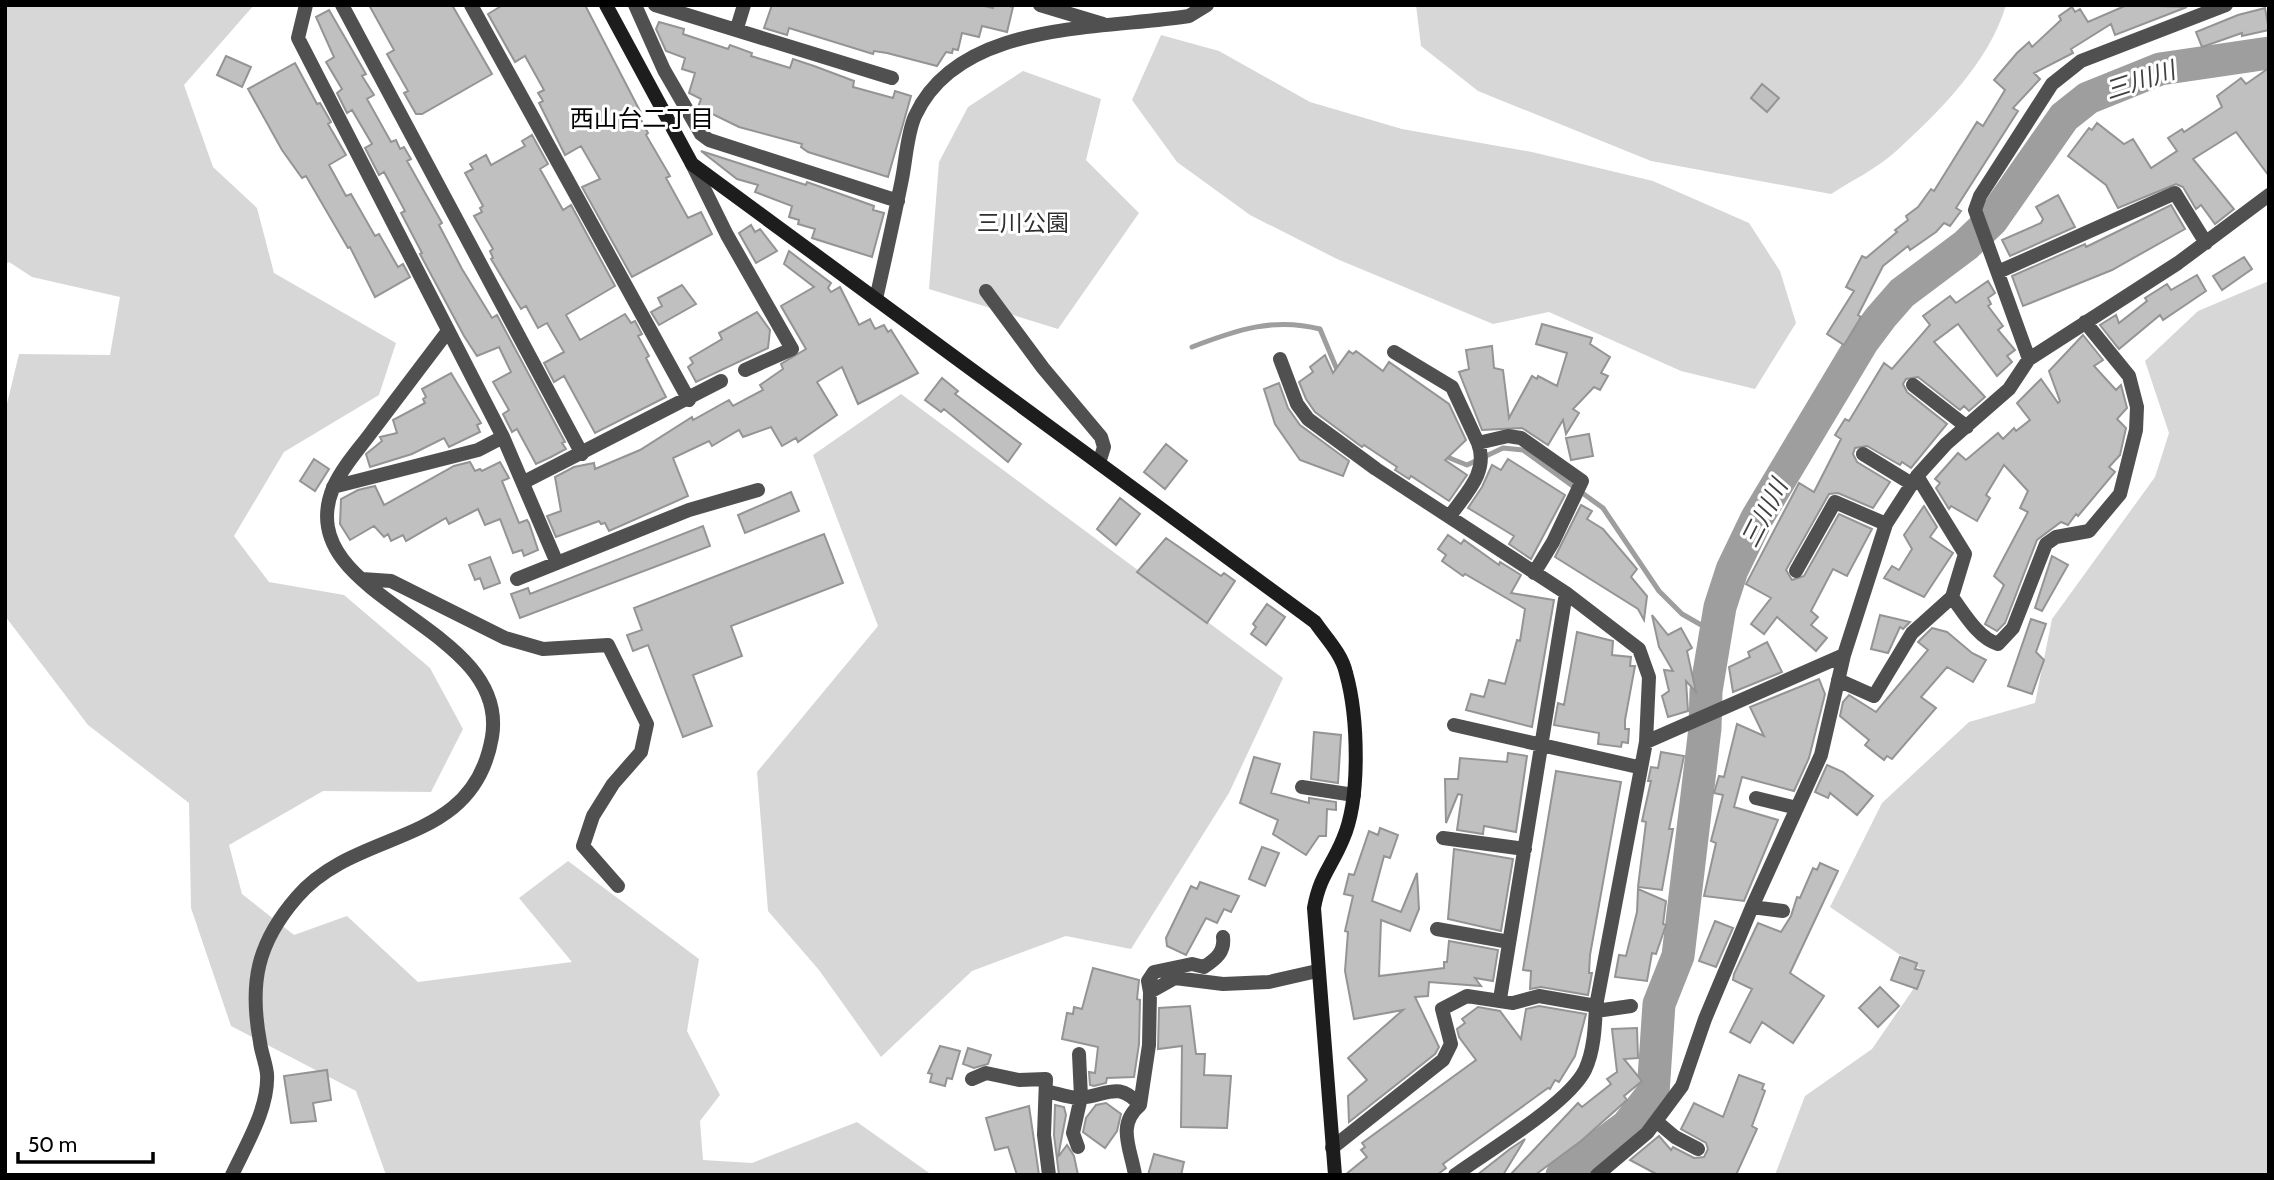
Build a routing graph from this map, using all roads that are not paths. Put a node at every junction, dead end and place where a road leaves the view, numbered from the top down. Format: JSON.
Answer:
{"nodes":[{"id":1,"x":306,"y":5,"type":"edge"},
{"id":2,"x":342,"y":5,"type":"edge"},
{"id":3,"x":471,"y":5,"type":"edge"},
{"id":4,"x":606,"y":5,"type":"edge"},
{"id":5,"x":635,"y":5,"type":"edge"},
{"id":6,"x":655,"y":5,"type":"edge"},
{"id":7,"x":744,"y":5,"type":"edge"},
{"id":8,"x":1040,"y":5,"type":"edge"},
{"id":9,"x":1176,"y":5,"type":"edge"},
{"id":10,"x":1207,"y":5,"type":"edge"},
{"id":11,"x":2226,"y":5,"type":"edge"},
{"id":12,"x":2199,"y":10,"type":"edge"},
{"id":13,"x":1166,"y":20,"type":"junction"},
{"id":14,"x":1108,"y":26,"type":"junction"},
{"id":15,"x":737,"y":28,"type":"junction"},
{"id":16,"x":892,"y":78,"type":"dead end"},
{"id":17,"x":692,"y":164,"type":"junction"},
{"id":18,"x":2269,"y":195,"type":"edge"},
{"id":19,"x":898,"y":201,"type":"junction"},
{"id":20,"x":2206,"y":243,"type":"junction"},
{"id":21,"x":1998,"y":272,"type":"junction"},
{"id":22,"x":986,"y":291,"type":"dead end"},
{"id":23,"x":876,"y":299,"type":"junction"},
{"id":24,"x":2085,"y":322,"type":"junction"},
{"id":25,"x":448,"y":331,"type":"junction"},
{"id":26,"x":1394,"y":352,"type":"dead end"},
{"id":27,"x":1280,"y":359,"type":"dead end"},
{"id":28,"x":2029,"y":359,"type":"junction"},
{"id":29,"x":745,"y":370,"type":"dead end"},
{"id":30,"x":722,"y":381,"type":"dead end"},
{"id":31,"x":1913,"y":385,"type":"dead end"},
{"id":32,"x":689,"y":401,"type":"junction"},
{"id":33,"x":1967,"y":427,"type":"junction"},
{"id":34,"x":503,"y":437,"type":"junction"},
{"id":35,"x":1480,"y":448,"type":"junction"},
{"id":36,"x":582,"y":454,"type":"junction"},
{"id":37,"x":1863,"y":454,"type":"dead end"},
{"id":38,"x":1099,"y":463,"type":"junction"},
{"id":39,"x":1914,"y":480,"type":"junction"},
{"id":40,"x":524,"y":482,"type":"junction"},
{"id":41,"x":334,"y":487,"type":"junction"},
{"id":42,"x":758,"y":490,"type":"dead end"},
{"id":43,"x":1450,"y":516,"type":"junction"},
{"id":44,"x":1886,"y":524,"type":"junction"},
{"id":45,"x":557,"y":563,"type":"junction"},
{"id":46,"x":1796,"y":571,"type":"dead end"},
{"id":47,"x":1534,"y":573,"type":"junction"},
{"id":48,"x":360,"y":579,"type":"junction"},
{"id":49,"x":517,"y":579,"type":"dead end"},
{"id":50,"x":1566,"y":593,"type":"junction"},
{"id":51,"x":1952,"y":597,"type":"junction"},
{"id":52,"x":1844,"y":655,"type":"junction"},
{"id":53,"x":1838,"y":680,"type":"junction"},
{"id":54,"x":1454,"y":725,"type":"dead end"},
{"id":55,"x":1646,"y":742,"type":"junction"},
{"id":56,"x":1543,"y":744,"type":"junction"},
{"id":57,"x":1639,"y":767,"type":"junction"},
{"id":58,"x":1302,"y":787,"type":"dead end"},
{"id":59,"x":1354,"y":795,"type":"junction"},
{"id":60,"x":1756,"y":798,"type":"dead end"},
{"id":61,"x":1797,"y":808,"type":"junction"},
{"id":62,"x":1443,"y":838,"type":"dead end"},
{"id":63,"x":1525,"y":849,"type":"junction"},
{"id":64,"x":618,"y":886,"type":"dead end"},
{"id":65,"x":1752,"y":907,"type":"junction"},
{"id":66,"x":1783,"y":911,"type":"dead end"},
{"id":67,"x":1437,"y":929,"type":"dead end"},
{"id":68,"x":1223,"y":937,"type":"dead end"},
{"id":69,"x":1510,"y":942,"type":"junction"},
{"id":70,"x":1317,"y":971,"type":"junction"},
{"id":71,"x":1150,"y":992,"type":"junction"},
{"id":72,"x":1500,"y":999,"type":"junction"},
{"id":73,"x":1631,"y":1006,"type":"dead end"},
{"id":74,"x":1596,"y":1009,"type":"junction"},
{"id":75,"x":1079,"y":1054,"type":"dead end"},
{"id":76,"x":972,"y":1079,"type":"dead end"},
{"id":77,"x":1046,"y":1091,"type":"junction"},
{"id":78,"x":1081,"y":1097,"type":"junction"},
{"id":79,"x":1140,"y":1105,"type":"junction"},
{"id":80,"x":1656,"y":1121,"type":"junction"},
{"id":81,"x":1078,"y":1147,"type":"dead end"},
{"id":82,"x":1332,"y":1148,"type":"junction"},
{"id":83,"x":1698,"y":1149,"type":"dead end"},
{"id":84,"x":232,"y":1175,"type":"edge"},
{"id":85,"x":1049,"y":1175,"type":"edge"},
{"id":86,"x":1135,"y":1175,"type":"edge"},
{"id":87,"x":1335,"y":1175,"type":"edge"},
{"id":88,"x":1455,"y":1175,"type":"edge"},
{"id":89,"x":1597,"y":1175,"type":"edge"}],
"edges":[{"from":1,"to":25,"type":"street"},
{"from":2,"to":36,"type":"street"},
{"from":3,"to":32,"type":"street"},
{"from":4,"to":17,"type":"street"},
{"from":5,"to":19,"type":"street"},
{"from":6,"to":15,"type":"street"},
{"from":7,"to":15,"type":"street"},
{"from":8,"to":14,"type":"street"},
{"from":9,"to":13,"type":"street"},
{"from":10,"to":13,"type":"street"},
{"from":11,"to":12,"type":"street"},
{"from":12,"to":21,"type":"street"},
{"from":13,"to":14,"type":"street"},
{"from":14,"to":19,"type":"street"},
{"from":15,"to":16,"type":"street"},
{"from":17,"to":23,"type":"street"},
{"from":17,"to":29,"type":"street"},
{"from":18,"to":20,"type":"street"},
{"from":19,"to":23,"type":"street"},
{"from":20,"to":21,"type":"street"},
{"from":20,"to":24,"type":"street"},
{"from":21,"to":28,"type":"street"},
{"from":22,"to":38,"type":"street"},
{"from":23,"to":38,"type":"street"},
{"from":24,"to":28,"type":"street"},
{"from":24,"to":51,"type":"street"},
{"from":25,"to":34,"type":"street"},
{"from":25,"to":41,"type":"street"},
{"from":26,"to":35,"type":"street"},
{"from":27,"to":43,"type":"street"},
{"from":28,"to":33,"type":"street"},
{"from":30,"to":32,"type":"street"},
{"from":31,"to":33,"type":"street"},
{"from":32,"to":36,"type":"street"},
{"from":33,"to":39,"type":"street"},
{"from":34,"to":40,"type":"street"},
{"from":34,"to":41,"type":"street"},
{"from":35,"to":43,"type":"street"},
{"from":35,"to":47,"type":"street"},
{"from":36,"to":40,"type":"street"},
{"from":37,"to":39,"type":"street"},
{"from":38,"to":59,"type":"street"},
{"from":39,"to":44,"type":"street"},
{"from":39,"to":51,"type":"street"},
{"from":40,"to":45,"type":"street"},
{"from":41,"to":48,"type":"street"},
{"from":42,"to":45,"type":"street"},
{"from":43,"to":47,"type":"street"},
{"from":44,"to":46,"type":"street"},
{"from":44,"to":52,"type":"street"},
{"from":45,"to":49,"type":"street"},
{"from":47,"to":50,"type":"street"},
{"from":48,"to":64,"type":"street"},
{"from":48,"to":84,"type":"street"},
{"from":50,"to":55,"type":"street"},
{"from":50,"to":56,"type":"street"},
{"from":51,"to":53,"type":"street"},
{"from":52,"to":53,"type":"street"},
{"from":52,"to":55,"type":"street"},
{"from":53,"to":61,"type":"street"},
{"from":54,"to":56,"type":"street"},
{"from":55,"to":57,"type":"street"},
{"from":56,"to":57,"type":"street"},
{"from":56,"to":63,"type":"street"},
{"from":57,"to":74,"type":"street"},
{"from":58,"to":59,"type":"street"},
{"from":59,"to":70,"type":"street"},
{"from":60,"to":61,"type":"street"},
{"from":61,"to":65,"type":"street"},
{"from":62,"to":63,"type":"street"},
{"from":63,"to":69,"type":"street"},
{"from":65,"to":66,"type":"street"},
{"from":65,"to":80,"type":"street"},
{"from":67,"to":69,"type":"street"},
{"from":68,"to":71,"type":"street"},
{"from":69,"to":72,"type":"street"},
{"from":70,"to":71,"type":"street"},
{"from":70,"to":82,"type":"street"},
{"from":71,"to":79,"type":"street"},
{"from":72,"to":74,"type":"street"},
{"from":72,"to":82,"type":"street"},
{"from":73,"to":74,"type":"street"},
{"from":74,"to":88,"type":"street"},
{"from":75,"to":78,"type":"street"},
{"from":76,"to":77,"type":"street"},
{"from":77,"to":78,"type":"street"},
{"from":77,"to":85,"type":"street"},
{"from":78,"to":79,"type":"street"},
{"from":78,"to":81,"type":"street"},
{"from":79,"to":86,"type":"street"},
{"from":80,"to":83,"type":"street"},
{"from":80,"to":89,"type":"street"},
{"from":82,"to":87,"type":"street"}]}
